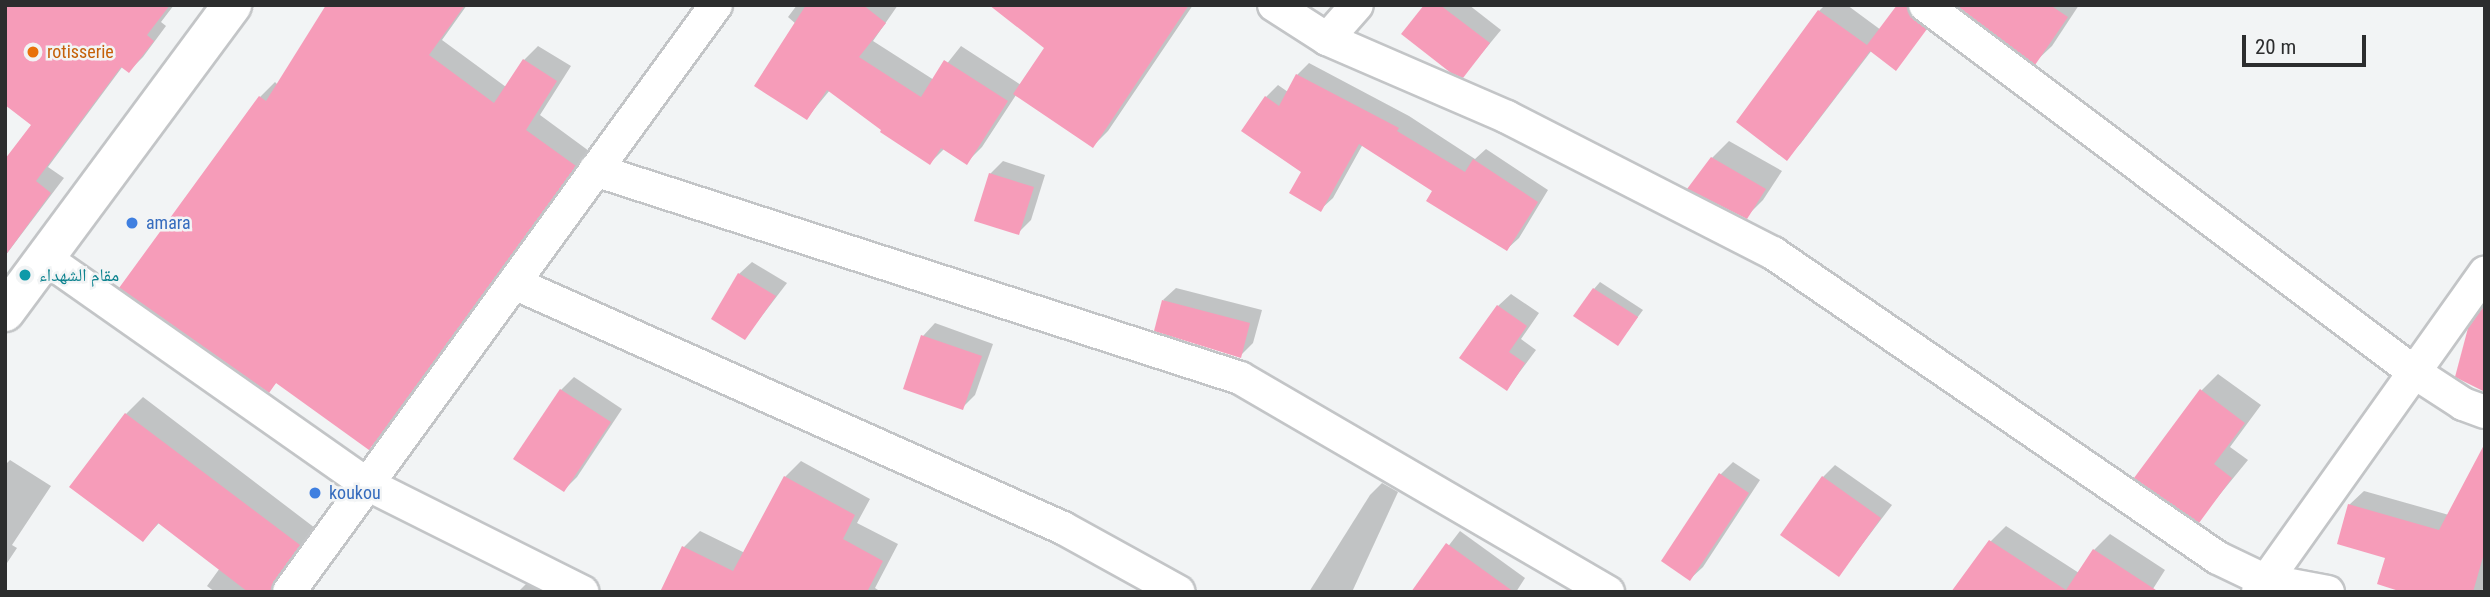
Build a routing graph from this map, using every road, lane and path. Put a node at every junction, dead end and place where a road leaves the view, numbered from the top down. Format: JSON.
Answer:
{"nodes":[{"id":1,"x":232,"y":5,"type":"edge"},
{"id":2,"x":716,"y":5,"type":"edge"},
{"id":3,"x":1274,"y":5,"type":"edge"},
{"id":4,"x":1357,"y":5,"type":"edge"},
{"id":5,"x":1925,"y":5,"type":"edge"},
{"id":6,"x":1327,"y":39,"type":"junction"},
{"id":7,"x":595,"y":170,"type":"junction"},
{"id":8,"x":46,"y":258,"type":"junction"},
{"id":9,"x":2485,"y":273,"type":"edge"},
{"id":10,"x":514,"y":283,"type":"junction"},
{"id":11,"x":5,"y":312,"type":"edge"},
{"id":12,"x":2414,"y":372,"type":"junction"},
{"id":13,"x":2485,"y":412,"type":"edge"},
{"id":14,"x":367,"y":484,"type":"junction"},
{"id":15,"x":2261,"y":586,"type":"edge"},
{"id":16,"x":289,"y":592,"type":"edge"},
{"id":17,"x":583,"y":592,"type":"edge"},
{"id":18,"x":1179,"y":592,"type":"edge"},
{"id":19,"x":1608,"y":592,"type":"edge"},
{"id":20,"x":2328,"y":592,"type":"edge"}],
"edges":[{"from":1,"to":8,"type":"main road"},
{"from":2,"to":7,"type":"street"},
{"from":3,"to":6,"type":"street"},
{"from":4,"to":6,"type":"street"},
{"from":5,"to":12,"type":"street"},
{"from":6,"to":15,"type":"street"},
{"from":7,"to":10,"type":"street"},
{"from":7,"to":19,"type":"street"},
{"from":8,"to":11,"type":"main road"},
{"from":8,"to":14,"type":"street"},
{"from":9,"to":12,"type":"street"},
{"from":10,"to":14,"type":"street"},
{"from":10,"to":18,"type":"street"},
{"from":12,"to":13,"type":"street"},
{"from":12,"to":15,"type":"street"},
{"from":14,"to":16,"type":"street"},
{"from":14,"to":17,"type":"street"},
{"from":15,"to":20,"type":"street"}]}
